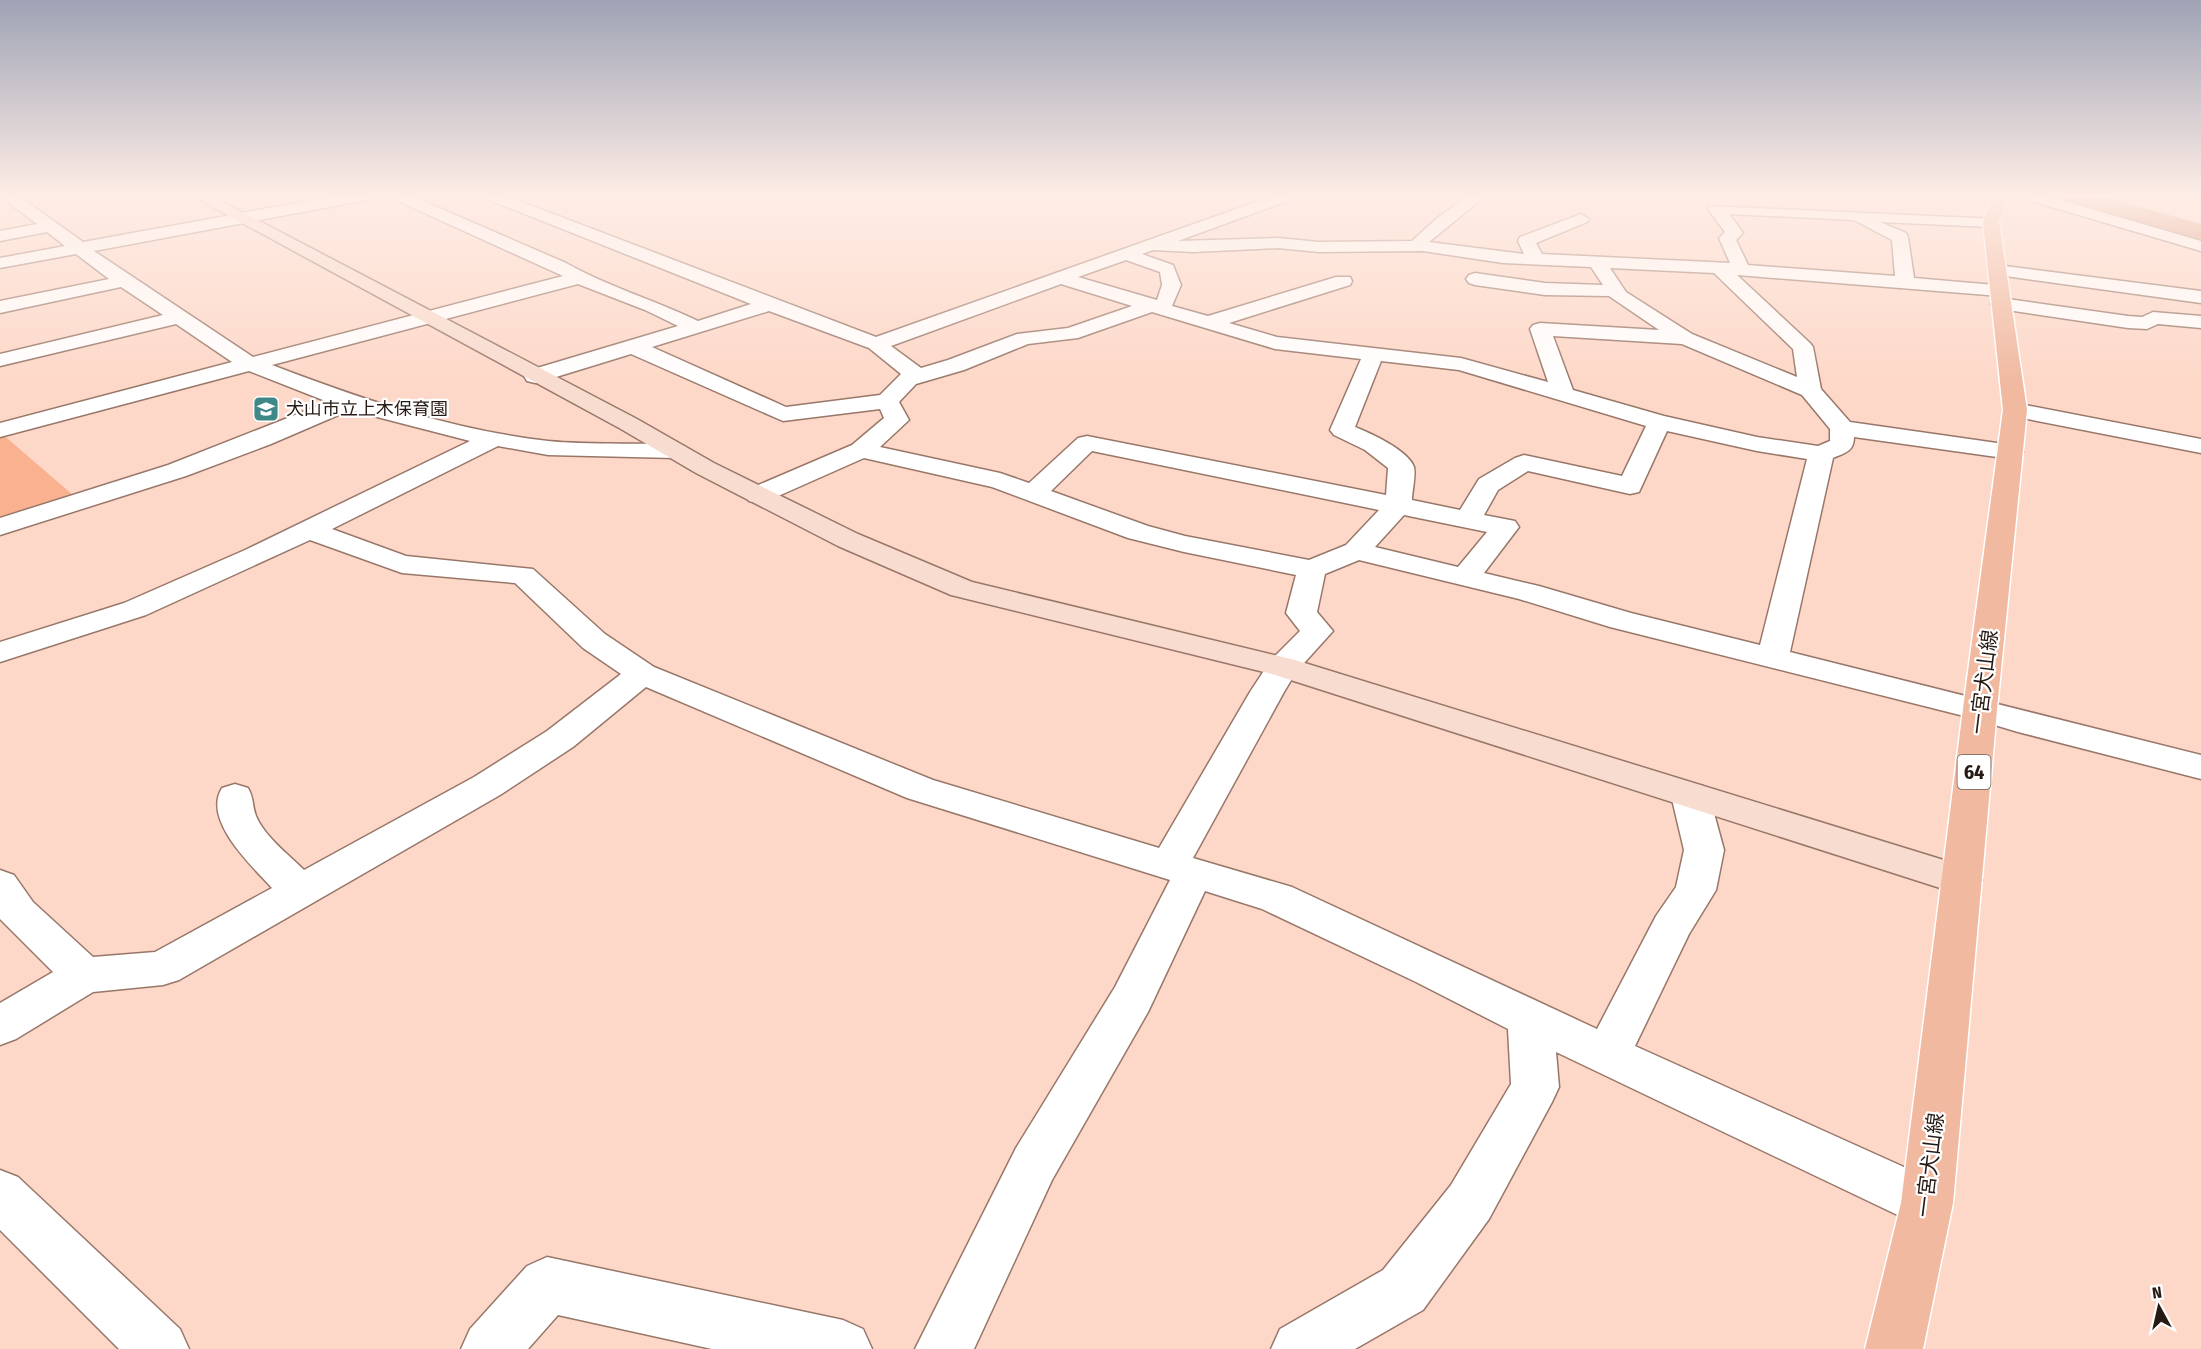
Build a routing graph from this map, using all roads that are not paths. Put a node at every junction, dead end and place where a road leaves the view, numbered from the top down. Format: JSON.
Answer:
{"nodes":[{"id":1,"x":31,"y":257,"type":"edge"},
{"id":2,"x":90,"y":257,"type":"edge"},
{"id":3,"x":316,"y":257,"type":"edge"},
{"id":4,"x":537,"y":257,"type":"edge"},
{"id":5,"x":648,"y":257,"type":"edge"},
{"id":6,"x":1116,"y":257,"type":"edge"},
{"id":7,"x":1132,"y":257,"type":"edge"},
{"id":8,"x":1496,"y":257,"type":"edge"},
{"id":9,"x":1736,"y":257,"type":"edge"},
{"id":10,"x":1902,"y":257,"type":"edge"},
{"id":11,"x":1998,"y":257,"type":"edge"},
{"id":12,"x":1536,"y":259,"type":"joint"},
{"id":13,"x":1597,"y":262,"type":"junction"},
{"id":14,"x":0,"y":263,"type":"edge"},
{"id":15,"x":1719,"y":268,"type":"junction"},
{"id":16,"x":1742,"y":270,"type":"junction"},
{"id":17,"x":1058,"y":277,"type":"junction"},
{"id":18,"x":579,"y":278,"type":"junction"},
{"id":19,"x":1475,"y":279,"type":"dead end"},
{"id":20,"x":124,"y":281,"type":"junction"},
{"id":21,"x":1343,"y":281,"type":"dead end"},
{"id":22,"x":1905,"y":283,"type":"junction"},
{"id":23,"x":1999,"y":288,"type":"junction"},
{"id":24,"x":1615,"y":290,"type":"junction"},
{"id":25,"x":2201,"y":297,"type":"edge"},
{"id":26,"x":770,"y":305,"type":"junction"},
{"id":27,"x":1157,"y":306,"type":"junction"},
{"id":28,"x":0,"y":307,"type":"edge"},
{"id":29,"x":181,"y":317,"type":"junction"},
{"id":30,"x":430,"y":317,"type":"junction"},
{"id":31,"x":2201,"y":322,"type":"edge"},
{"id":32,"x":1207,"y":323,"type":"junction"},
{"id":33,"x":695,"y":327,"type":"junction"},
{"id":34,"x":1685,"y":338,"type":"junction"},
{"id":35,"x":876,"y":344,"type":"junction"},
{"id":36,"x":632,"y":346,"type":"junction"},
{"id":37,"x":1373,"y":355,"type":"junction"},
{"id":38,"x":0,"y":360,"type":"edge"},
{"id":39,"x":249,"y":364,"type":"junction"},
{"id":40,"x":535,"y":376,"type":"junction"},
{"id":41,"x":908,"y":379,"type":"junction"},
{"id":42,"x":1810,"y":390,"type":"junction"},
{"id":43,"x":1563,"y":393,"type":"junction"},
{"id":44,"x":887,"y":401,"type":"junction"},
{"id":45,"x":348,"y":402,"type":"junction"},
{"id":46,"x":2015,"y":410,"type":"junction"},
{"id":47,"x":1659,"y":422,"type":"junction"},
{"id":48,"x":1842,"y":428,"type":"junction"},
{"id":49,"x":0,"y":430,"type":"edge"},
{"id":50,"x":494,"y":439,"type":"junction"},
{"id":51,"x":2201,"y":446,"type":"edge"},
{"id":52,"x":861,"y":450,"type":"junction"},
{"id":53,"x":675,"y":451,"type":"junction"},
{"id":54,"x":2011,"y":452,"type":"junction"},
{"id":55,"x":1821,"y":454,"type":"junction"},
{"id":56,"x":1033,"y":493,"type":"junction"},
{"id":57,"x":758,"y":495,"type":"junction"},
{"id":58,"x":1398,"y":505,"type":"junction"},
{"id":59,"x":1467,"y":520,"type":"junction"},
{"id":60,"x":0,"y":527,"type":"edge"},
{"id":61,"x":308,"y":530,"type":"junction"},
{"id":62,"x":1356,"y":551,"type":"junction"},
{"id":63,"x":1312,"y":569,"type":"junction"},
{"id":64,"x":1466,"y":576,"type":"junction"},
{"id":65,"x":4,"y":648,"type":"edge"},
{"id":66,"x":1773,"y":658,"type":"junction"},
{"id":67,"x":1283,"y":667,"type":"junction"},
{"id":68,"x":642,"y":674,"type":"junction"},
{"id":69,"x":1980,"y":709,"type":"junction"},
{"id":70,"x":2201,"y":767,"type":"edge"},
{"id":71,"x":1690,"y":795,"type":"junction"},
{"id":72,"x":235,"y":797,"type":"dead end"},
{"id":73,"x":1182,"y":868,"type":"junction"},
{"id":74,"x":1962,"y":880,"type":"junction"},
{"id":75,"x":0,"y":885,"type":"edge"},
{"id":76,"x":300,"y":891,"type":"junction"},
{"id":77,"x":84,"y":975,"type":"junction"},
{"id":78,"x":1530,"y":1019,"type":"junction"},
{"id":79,"x":0,"y":1026,"type":"edge"},
{"id":80,"x":1607,"y":1055,"type":"junction"},
{"id":81,"x":0,"y":1194,"type":"edge"},
{"id":82,"x":1927,"y":1203,"type":"junction"},
{"id":83,"x":160,"y":1349,"type":"edge"},
{"id":84,"x":490,"y":1349,"type":"edge"},
{"id":85,"x":843,"y":1349,"type":"edge"},
{"id":86,"x":944,"y":1349,"type":"edge"},
{"id":87,"x":1300,"y":1349,"type":"edge"},
{"id":88,"x":1894,"y":1349,"type":"edge"}],
"edges":[{"from":1,"to":14,"type":"street"},
{"from":2,"to":20,"type":"street"},
{"from":3,"to":30,"type":"street"},
{"from":4,"to":18,"type":"street"},
{"from":5,"to":26,"type":"street"},
{"from":6,"to":17,"type":"street"},
{"from":7,"to":27,"type":"street"},
{"from":8,"to":12,"type":"street"},
{"from":9,"to":16,"type":"street"},
{"from":10,"to":22,"type":"street"},
{"from":11,"to":23,"type":"main road","name":"一宮犬山線","number":"64"},
{"from":12,"to":13,"type":"street"},
{"from":13,"to":15,"type":"street"},
{"from":13,"to":24,"type":"street"},
{"from":15,"to":16,"type":"street"},
{"from":15,"to":42,"type":"street"},
{"from":16,"to":22,"type":"street"},
{"from":17,"to":27,"type":"street"},
{"from":17,"to":35,"type":"street"},
{"from":18,"to":30,"type":"street"},
{"from":18,"to":33,"type":"street"},
{"from":19,"to":24,"type":"street"},
{"from":20,"to":28,"type":"street"},
{"from":20,"to":29,"type":"street"},
{"from":21,"to":32,"type":"street"},
{"from":22,"to":23,"type":"street"},
{"from":23,"to":25,"type":"street"},
{"from":23,"to":31,"type":"street"},
{"from":23,"to":46,"type":"main road","name":"一宮犬山線","number":"64"},
{"from":24,"to":34,"type":"street"},
{"from":26,"to":33,"type":"street"},
{"from":26,"to":35,"type":"street"},
{"from":27,"to":32,"type":"street"},
{"from":27,"to":41,"type":"street"},
{"from":29,"to":38,"type":"street"},
{"from":29,"to":39,"type":"street"},
{"from":30,"to":39,"type":"street"},
{"from":30,"to":40,"type":"street"},
{"from":32,"to":37,"type":"street"},
{"from":33,"to":36,"type":"street"},
{"from":34,"to":42,"type":"street"},
{"from":34,"to":43,"type":"street"},
{"from":35,"to":41,"type":"street"},
{"from":36,"to":40,"type":"street"},
{"from":36,"to":44,"type":"street"},
{"from":37,"to":43,"type":"street"},
{"from":37,"to":58,"type":"street"},
{"from":39,"to":45,"type":"street"},
{"from":39,"to":49,"type":"street"},
{"from":40,"to":53,"type":"street"},
{"from":41,"to":44,"type":"street"},
{"from":42,"to":48,"type":"street"},
{"from":43,"to":47,"type":"street"},
{"from":44,"to":52,"type":"street"},
{"from":45,"to":50,"type":"street"},
{"from":45,"to":60,"type":"street"},
{"from":46,"to":51,"type":"street"},
{"from":46,"to":54,"type":"main road","name":"一宮犬山線","number":"64"},
{"from":47,"to":55,"type":"street"},
{"from":47,"to":59,"type":"street"},
{"from":48,"to":54,"type":"street"},
{"from":48,"to":55,"type":"street"},
{"from":50,"to":53,"type":"street"},
{"from":50,"to":61,"type":"street"},
{"from":52,"to":56,"type":"street"},
{"from":52,"to":57,"type":"street"},
{"from":53,"to":57,"type":"street"},
{"from":54,"to":69,"type":"main road","name":"一宮犬山線","number":"64"},
{"from":55,"to":66,"type":"street"},
{"from":56,"to":58,"type":"street"},
{"from":56,"to":63,"type":"street"},
{"from":57,"to":67,"type":"street"},
{"from":58,"to":59,"type":"street"},
{"from":58,"to":62,"type":"street"},
{"from":59,"to":64,"type":"street"},
{"from":61,"to":65,"type":"street"},
{"from":61,"to":68,"type":"street"},
{"from":62,"to":63,"type":"street"},
{"from":62,"to":64,"type":"street"},
{"from":63,"to":67,"type":"street"},
{"from":64,"to":66,"type":"street"},
{"from":66,"to":69,"type":"street"},
{"from":67,"to":71,"type":"street"},
{"from":67,"to":73,"type":"street"},
{"from":68,"to":73,"type":"street"},
{"from":68,"to":76,"type":"street"},
{"from":69,"to":70,"type":"street"},
{"from":69,"to":74,"type":"main road","name":"一宮犬山線","number":"64"},
{"from":71,"to":74,"type":"street"},
{"from":71,"to":80,"type":"street"},
{"from":72,"to":76,"type":"street"},
{"from":73,"to":78,"type":"street"},
{"from":73,"to":86,"type":"street"},
{"from":74,"to":82,"type":"main road","name":"一宮犬山線","number":"64"},
{"from":75,"to":77,"type":"street"},
{"from":76,"to":77,"type":"street"},
{"from":77,"to":79,"type":"street"},
{"from":78,"to":80,"type":"street"},
{"from":78,"to":87,"type":"street"},
{"from":80,"to":82,"type":"street"},
{"from":81,"to":83,"type":"street"},
{"from":82,"to":88,"type":"main road","name":"一宮犬山線","number":"64"},
{"from":84,"to":85,"type":"street"}]}
